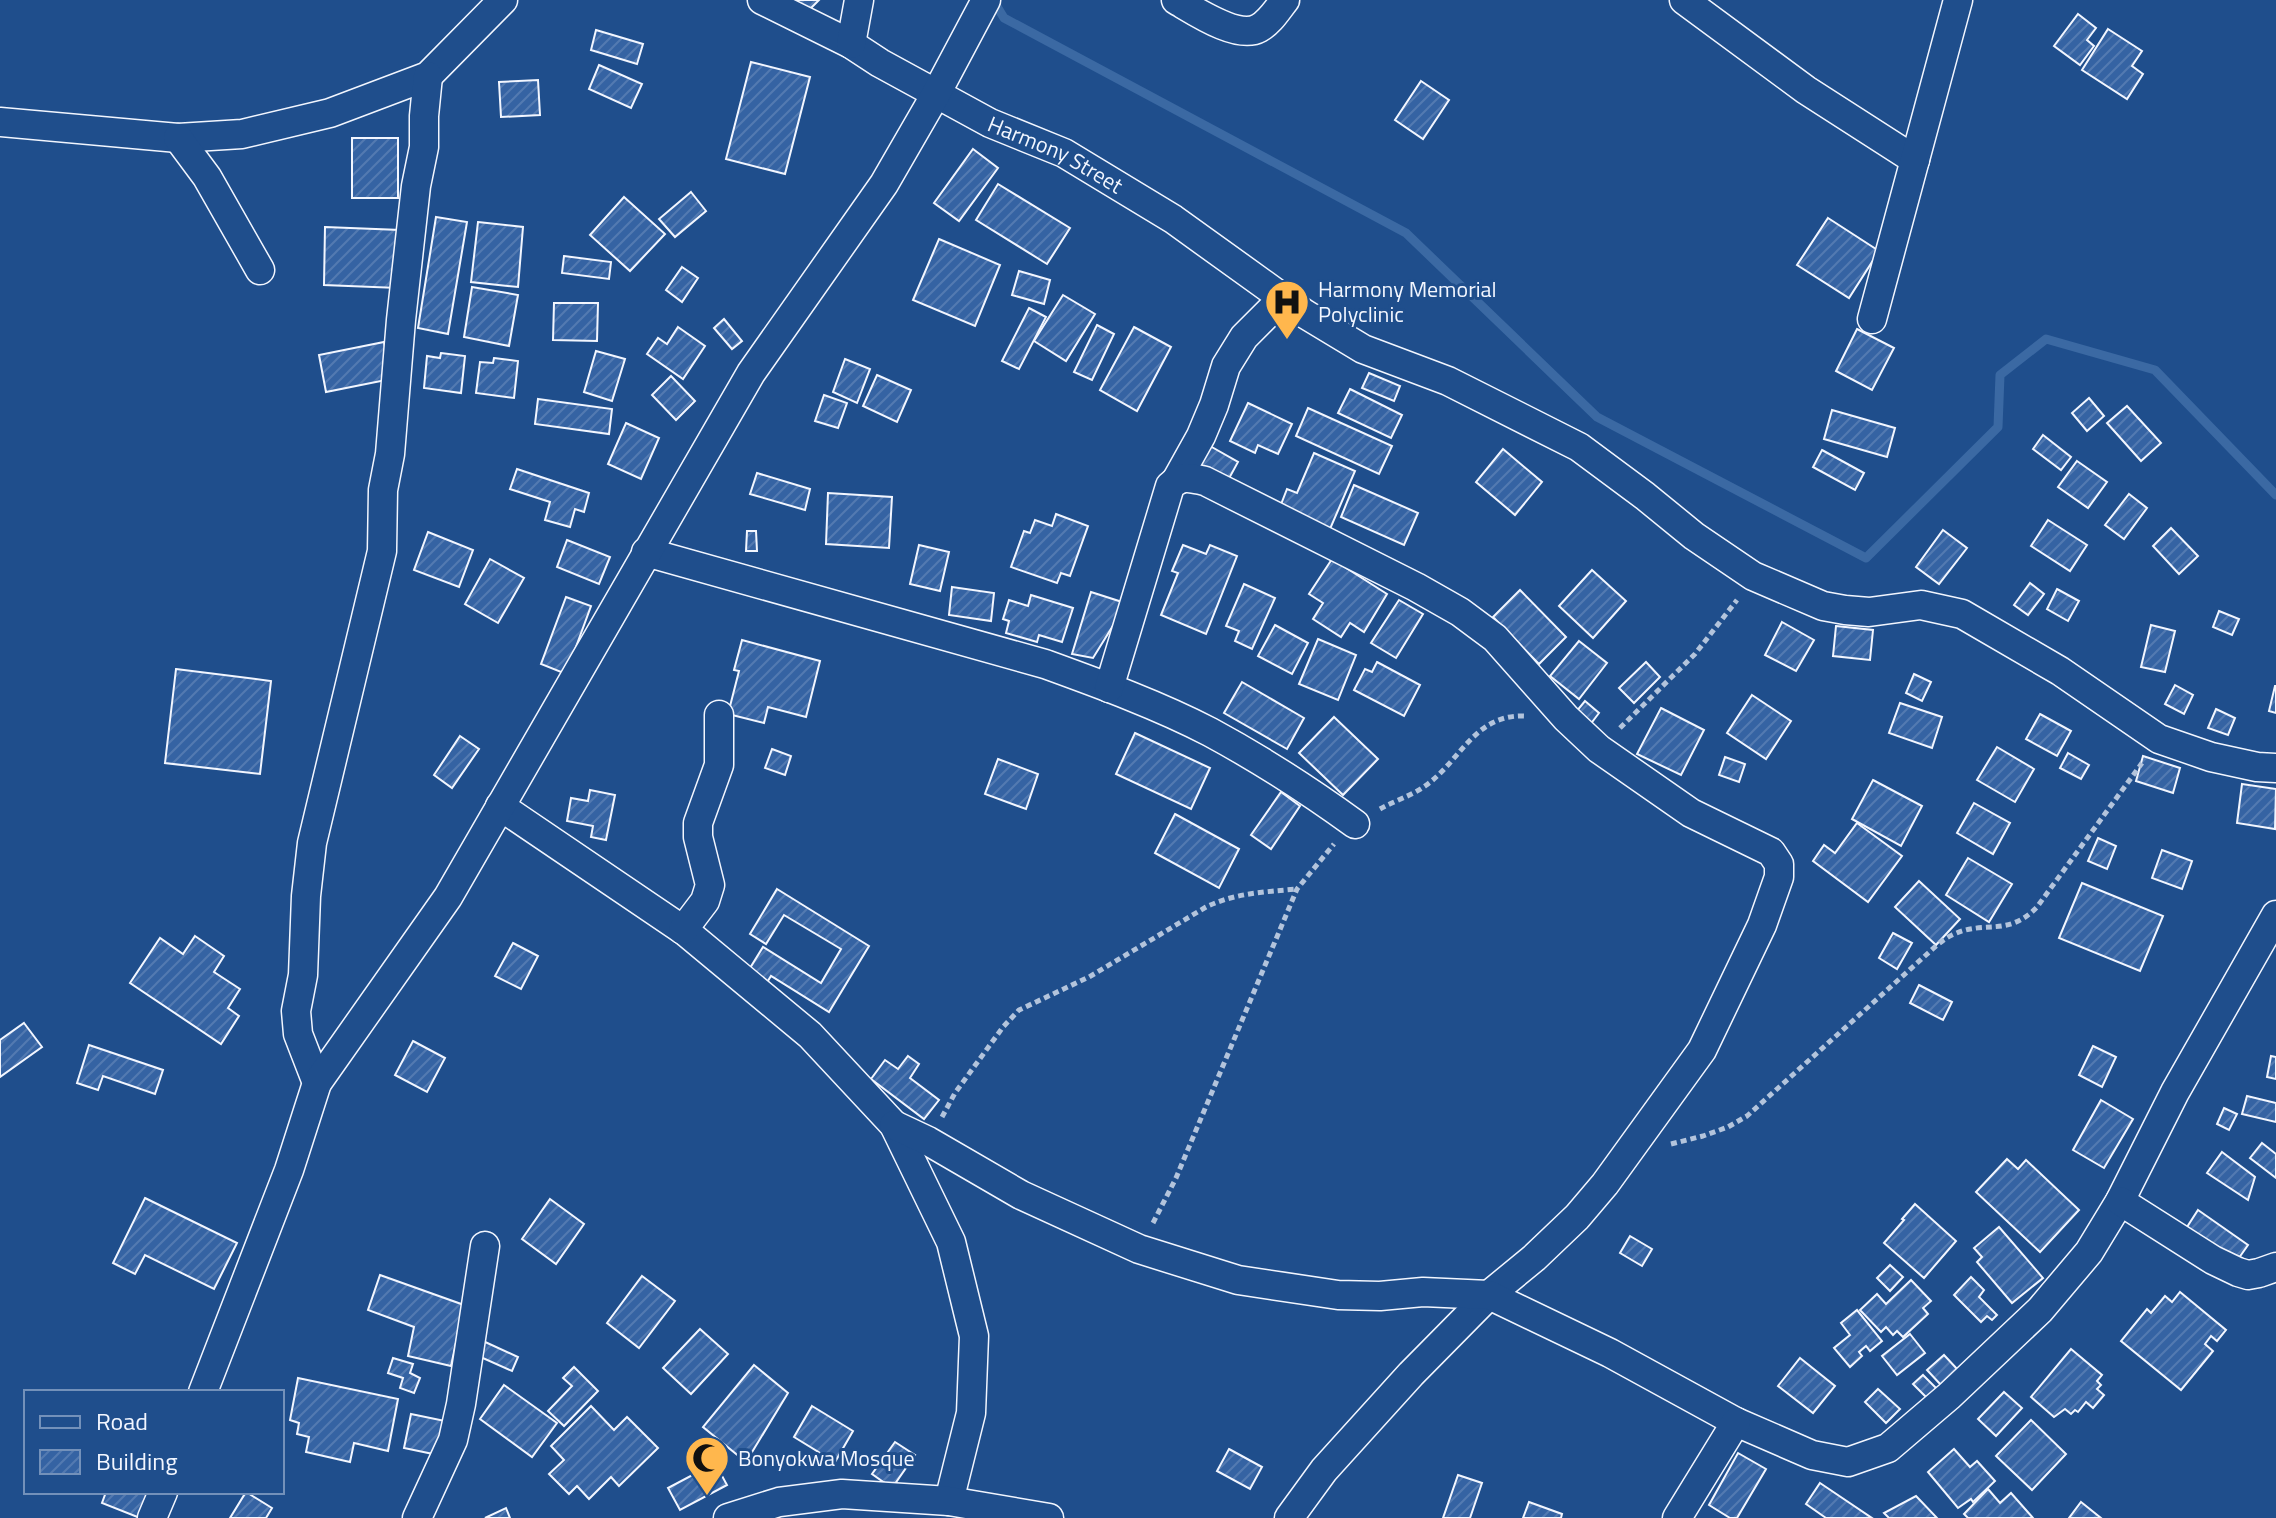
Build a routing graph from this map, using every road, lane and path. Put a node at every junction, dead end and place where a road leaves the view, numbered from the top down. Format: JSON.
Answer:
{"nodes":[{"id":1,"x":503,"y":0,"type":"edge"},
{"id":2,"x":762,"y":0,"type":"edge"},
{"id":3,"x":859,"y":0,"type":"edge"},
{"id":4,"x":986,"y":0,"type":"edge"},
{"id":5,"x":1176,"y":0,"type":"edge"},
{"id":6,"x":1285,"y":0,"type":"edge"},
{"id":7,"x":1684,"y":0,"type":"edge"},
{"id":8,"x":1958,"y":0,"type":"edge"},
{"id":9,"x":851,"y":44,"type":"junction"},
{"id":10,"x":428,"y":76,"type":"junction"},
{"id":11,"x":936,"y":94,"type":"junction"},
{"id":12,"x":0,"y":122,"type":"edge"},
{"id":13,"x":178,"y":138,"type":"junction"},
{"id":14,"x":1915,"y":160,"type":"junction"},
{"id":15,"x":260,"y":270,"type":"dead end"},
{"id":16,"x":1283,"y":298,"type":"junction"},
{"id":17,"x":1872,"y":319,"type":"dead end"},
{"id":18,"x":1177,"y":479,"type":"junction"},
{"id":19,"x":646,"y":552,"type":"junction"},
{"id":20,"x":1753,"y":576,"type":"junction"},
{"id":21,"x":1109,"y":688,"type":"junction"},
{"id":22,"x":719,"y":715,"type":"dead end"},
{"id":23,"x":1566,"y":718,"type":"junction"},
{"id":24,"x":2159,"y":739,"type":"junction"},
{"id":25,"x":1599,"y":749,"type":"junction"},
{"id":26,"x":2276,"y":768,"type":"edge"},
{"id":27,"x":500,"y":806,"type":"junction"},
{"id":28,"x":1355,"y":824,"type":"junction"},
{"id":29,"x":1297,"y":889,"type":"junction"},
{"id":30,"x":2276,"y":915,"type":"edge"},
{"id":31,"x":683,"y":930,"type":"junction"},
{"id":32,"x":317,"y":1083,"type":"junction"},
{"id":33,"x":894,"y":1125,"type":"junction"},
{"id":34,"x":928,"y":1141,"type":"junction"},
{"id":35,"x":1664,"y":1147,"type":"dead end"},
{"id":36,"x":2120,"y":1201,"type":"junction"},
{"id":37,"x":485,"y":1246,"type":"dead end"},
{"id":38,"x":1139,"y":1249,"type":"junction"},
{"id":39,"x":2276,"y":1267,"type":"edge"},
{"id":40,"x":1489,"y":1295,"type":"junction"},
{"id":41,"x":204,"y":1390,"type":"edge"},
{"id":42,"x":1736,"y":1422,"type":"junction"},
{"id":43,"x":162,"y":1494,"type":"edge"},
{"id":44,"x":949,"y":1501,"type":"junction"},
{"id":45,"x":152,"y":1518,"type":"edge"},
{"id":46,"x":417,"y":1518,"type":"edge"},
{"id":47,"x":728,"y":1518,"type":"edge"},
{"id":48,"x":1049,"y":1518,"type":"edge"},
{"id":49,"x":1289,"y":1518,"type":"edge"},
{"id":50,"x":1677,"y":1518,"type":"edge"}],
"edges":[{"from":1,"to":10,"type":"street"},
{"from":2,"to":9,"type":"street","name":"Harmony Street"},
{"from":3,"to":9,"type":"street"},
{"from":4,"to":11,"type":"street"},
{"from":5,"to":6,"type":"street"},
{"from":7,"to":14,"type":"street"},
{"from":8,"to":14,"type":"street"},
{"from":9,"to":11,"type":"street","name":"Harmony Street"},
{"from":10,"to":13,"type":"street"},
{"from":10,"to":32,"type":"street"},
{"from":11,"to":16,"type":"street","name":"Harmony Street"},
{"from":11,"to":19,"type":"street"},
{"from":12,"to":13,"type":"street"},
{"from":13,"to":15,"type":"street"},
{"from":14,"to":17,"type":"street"},
{"from":16,"to":18,"type":"street"},
{"from":16,"to":20,"type":"street","name":"Harmony Street"},
{"from":18,"to":21,"type":"street"},
{"from":18,"to":23,"type":"street"},
{"from":19,"to":21,"type":"street"},
{"from":19,"to":27,"type":"street"},
{"from":20,"to":24,"type":"street","name":"Harmony Street"},
{"from":20,"to":25,"type":"path"},
{"from":21,"to":28,"type":"street"},
{"from":22,"to":31,"type":"street"},
{"from":23,"to":25,"type":"street"},
{"from":23,"to":28,"type":"path"},
{"from":24,"to":26,"type":"street","name":"Harmony Street"},
{"from":24,"to":35,"type":"path"},
{"from":25,"to":40,"type":"street"},
{"from":27,"to":31,"type":"street"},
{"from":27,"to":32,"type":"street"},
{"from":28,"to":29,"type":"path"},
{"from":29,"to":34,"type":"path"},
{"from":29,"to":38,"type":"path"},
{"from":30,"to":36,"type":"street"},
{"from":31,"to":33,"type":"street"},
{"from":32,"to":41,"type":"street"},
{"from":33,"to":34,"type":"street"},
{"from":33,"to":44,"type":"street"},
{"from":34,"to":38,"type":"street"},
{"from":36,"to":39,"type":"street"},
{"from":36,"to":42,"type":"street"},
{"from":37,"to":46,"type":"street"},
{"from":38,"to":40,"type":"street"},
{"from":40,"to":42,"type":"street"},
{"from":40,"to":49,"type":"street"},
{"from":42,"to":50,"type":"street"},
{"from":43,"to":45,"type":"street"},
{"from":44,"to":47,"type":"street"},
{"from":44,"to":48,"type":"street"}]}
